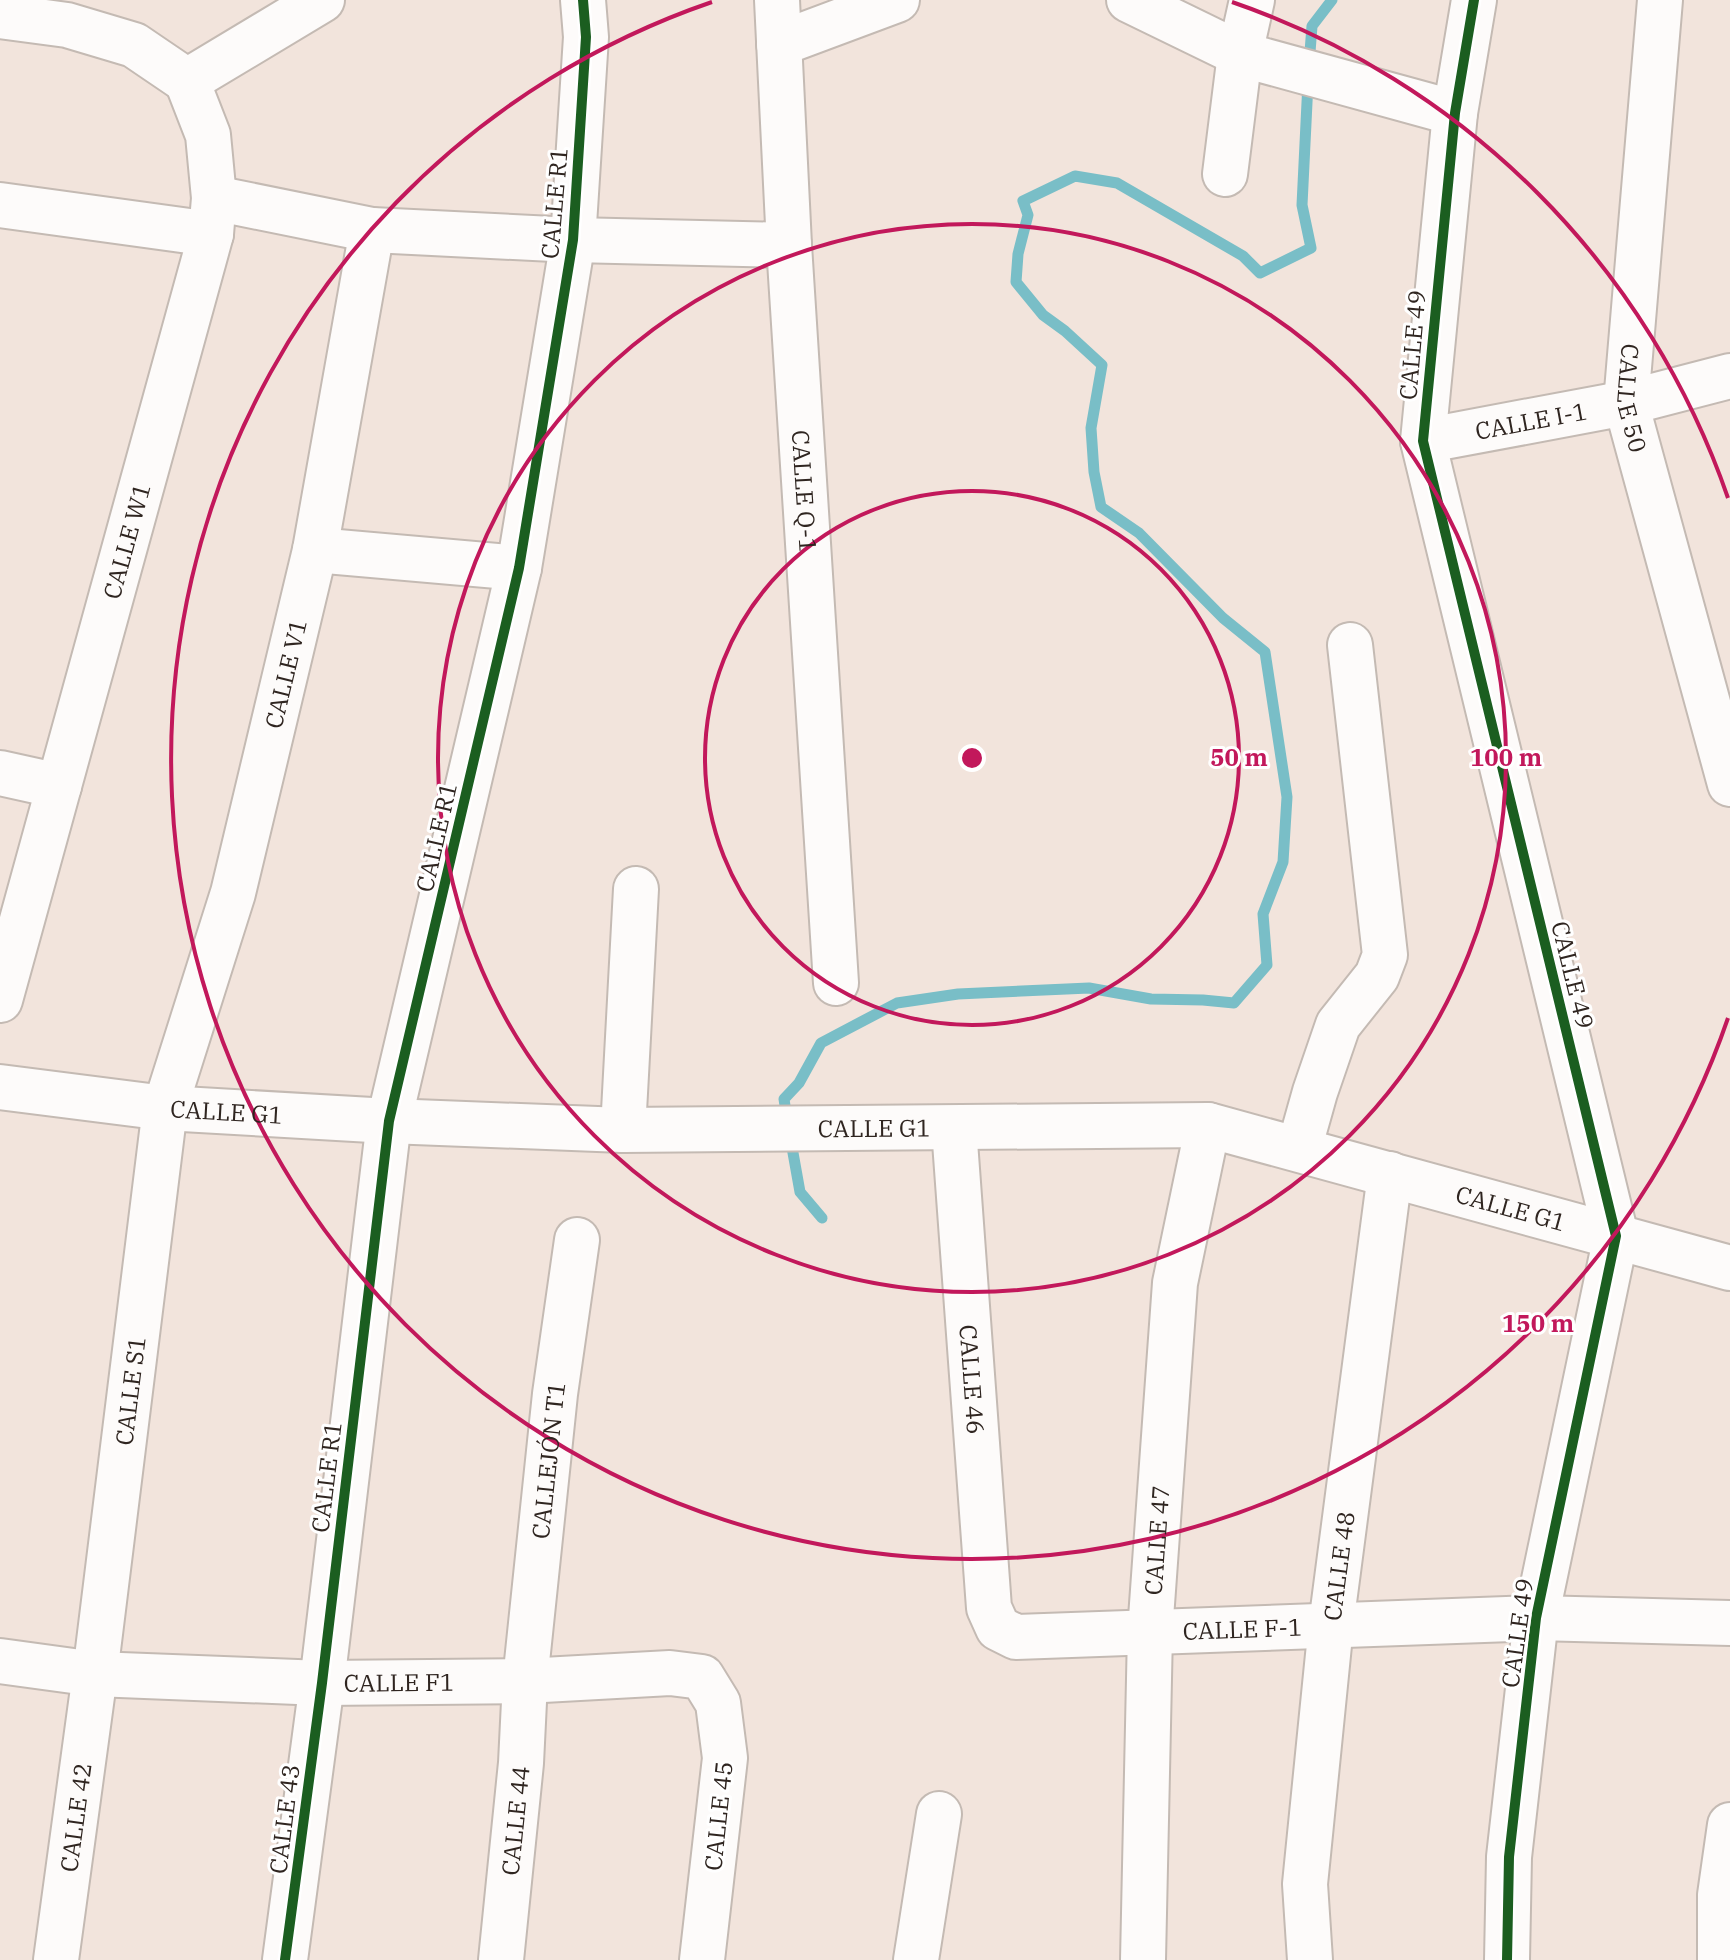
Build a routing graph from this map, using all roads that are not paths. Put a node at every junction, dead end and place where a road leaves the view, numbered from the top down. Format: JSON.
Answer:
{"nodes":[{"id":1,"x":322,"y":0,"type":"edge"},
{"id":2,"x":583,"y":0,"type":"edge"},
{"id":3,"x":777,"y":0,"type":"edge"},
{"id":4,"x":897,"y":0,"type":"edge"},
{"id":5,"x":1129,"y":0,"type":"edge"},
{"id":6,"x":1252,"y":0,"type":"edge"},
{"id":7,"x":1474,"y":0,"type":"edge"},
{"id":8,"x":1660,"y":0,"type":"edge"},
{"id":9,"x":69,"y":12,"type":"edge"},
{"id":10,"x":0,"y":16,"type":"edge"},
{"id":11,"x":779,"y":44,"type":"junction"},
{"id":12,"x":1240,"y":54,"type":"junction"},
{"id":13,"x":187,"y":81,"type":"junction"},
{"id":14,"x":1455,"y":113,"type":"junction"},
{"id":15,"x":1225,"y":174,"type":"dead end"},
{"id":16,"x":0,"y":205,"type":"edge"},
{"id":17,"x":212,"y":216,"type":"junction"},
{"id":18,"x":372,"y":230,"type":"junction"},
{"id":19,"x":573,"y":240,"type":"junction"},
{"id":20,"x":789,"y":245,"type":"junction"},
{"id":21,"x":1730,"y":376,"type":"edge"},
{"id":22,"x":1626,"y":403,"type":"junction"},
{"id":23,"x":1423,"y":441,"type":"junction"},
{"id":24,"x":315,"y":550,"type":"junction"},
{"id":25,"x":519,"y":568,"type":"junction"},
{"id":26,"x":1350,"y":645,"type":"dead end"},
{"id":27,"x":0,"y":773,"type":"edge"},
{"id":28,"x":1730,"y":784,"type":"edge"},
{"id":29,"x":59,"y":786,"type":"junction"},
{"id":30,"x":636,"y":889,"type":"dead end"},
{"id":31,"x":836,"y":983,"type":"dead end"},
{"id":32,"x":0,"y":1000,"type":"edge"},
{"id":33,"x":0,"y":1087,"type":"edge"},
{"id":34,"x":165,"y":1108,"type":"junction"},
{"id":35,"x":389,"y":1121,"type":"junction"},
{"id":36,"x":1208,"y":1125,"type":"junction"},
{"id":37,"x":954,"y":1128,"type":"junction"},
{"id":38,"x":623,"y":1130,"type":"junction"},
{"id":39,"x":1299,"y":1149,"type":"junction"},
{"id":40,"x":1390,"y":1174,"type":"junction"},
{"id":41,"x":1616,"y":1236,"type":"junction"},
{"id":42,"x":577,"y":1240,"type":"dead end"},
{"id":43,"x":1730,"y":1268,"type":"edge"},
{"id":44,"x":1536,"y":1618,"type":"junction"},
{"id":45,"x":1730,"y":1623,"type":"edge"},
{"id":46,"x":1331,"y":1625,"type":"junction"},
{"id":47,"x":998,"y":1628,"type":"joint"},
{"id":48,"x":1150,"y":1632,"type":"junction"},
{"id":49,"x":0,"y":1661,"type":"edge"},
{"id":50,"x":95,"y":1674,"type":"junction"},
{"id":51,"x":702,"y":1677,"type":"joint"},
{"id":52,"x":525,"y":1681,"type":"junction"},
{"id":53,"x":322,"y":1683,"type":"junction"},
{"id":54,"x":939,"y":1814,"type":"dead end"},
{"id":55,"x":1730,"y":1825,"type":"edge"},
{"id":56,"x":56,"y":1960,"type":"edge"},
{"id":57,"x":285,"y":1960,"type":"edge"},
{"id":58,"x":501,"y":1960,"type":"edge"},
{"id":59,"x":702,"y":1960,"type":"edge"},
{"id":60,"x":916,"y":1960,"type":"edge"},
{"id":61,"x":1143,"y":1960,"type":"edge"},
{"id":62,"x":1310,"y":1960,"type":"edge"},
{"id":63,"x":1507,"y":1960,"type":"edge"},
{"id":64,"x":1720,"y":1960,"type":"edge"}],
"edges":[{"from":1,"to":13,"type":"street"},
{"from":2,"to":19,"type":"street","name":"CALLE R1"},
{"from":3,"to":11,"type":"street","name":"CALLE Q-1"},
{"from":4,"to":11,"type":"street"},
{"from":5,"to":12,"type":"street"},
{"from":6,"to":12,"type":"street"},
{"from":7,"to":14,"type":"street","name":"CALLE 49"},
{"from":8,"to":22,"type":"street","name":"CALLE 50"},
{"from":9,"to":10,"type":"street"},
{"from":9,"to":13,"type":"street"},
{"from":11,"to":20,"type":"street","name":"CALLE Q-1"},
{"from":12,"to":14,"type":"street"},
{"from":12,"to":15,"type":"street"},
{"from":13,"to":17,"type":"street","name":"CALLE W1"},
{"from":14,"to":23,"type":"street","name":"CALLE 49"},
{"from":16,"to":17,"type":"street"},
{"from":17,"to":18,"type":"street"},
{"from":17,"to":29,"type":"street","name":"CALLE W1"},
{"from":18,"to":19,"type":"street"},
{"from":18,"to":24,"type":"street","name":"CALLE V1"},
{"from":19,"to":20,"type":"street"},
{"from":19,"to":25,"type":"street","name":"CALLE R1"},
{"from":20,"to":31,"type":"street","name":"CALLE Q-1"},
{"from":21,"to":22,"type":"street","name":"CALLE I-1"},
{"from":22,"to":23,"type":"street","name":"CALLE I-1"},
{"from":22,"to":28,"type":"street","name":"CALLE 50"},
{"from":23,"to":41,"type":"street","name":"CALLE 49"},
{"from":24,"to":25,"type":"street"},
{"from":24,"to":34,"type":"street","name":"CALLE V1"},
{"from":25,"to":35,"type":"street","name":"CALLE R1"},
{"from":26,"to":39,"type":"street"},
{"from":27,"to":29,"type":"street"},
{"from":29,"to":32,"type":"street","name":"CALLE W1"},
{"from":30,"to":38,"type":"street"},
{"from":33,"to":34,"type":"street","name":"CALLE G1"},
{"from":34,"to":35,"type":"street","name":"CALLE G1"},
{"from":34,"to":50,"type":"street","name":"CALLE S1"},
{"from":35,"to":38,"type":"street","name":"CALLE G1"},
{"from":35,"to":53,"type":"street","name":"CALLE R1"},
{"from":36,"to":37,"type":"street","name":"CALLE G1"},
{"from":36,"to":39,"type":"street","name":"CALLE G1"},
{"from":36,"to":48,"type":"street","name":"CALLE 47"},
{"from":37,"to":38,"type":"street","name":"CALLE G1"},
{"from":37,"to":47,"type":"street","name":"CALLE 46"},
{"from":39,"to":40,"type":"street","name":"CALLE G1"},
{"from":40,"to":41,"type":"street","name":"CALLE G1"},
{"from":40,"to":46,"type":"street","name":"CALLE 48"},
{"from":41,"to":43,"type":"street","name":"CALLE G1"},
{"from":41,"to":44,"type":"street","name":"CALLE 49"},
{"from":42,"to":52,"type":"street","name":"CALLEJÓN T1"},
{"from":44,"to":45,"type":"street","name":"CALLE F-1"},
{"from":44,"to":46,"type":"street","name":"CALLE F-1"},
{"from":44,"to":63,"type":"street","name":"CALLE 49"},
{"from":46,"to":48,"type":"street","name":"CALLE F-1"},
{"from":46,"to":62,"type":"street","name":"CALLE 48"},
{"from":47,"to":48,"type":"street","name":"CALLE F-1"},
{"from":48,"to":61,"type":"street","name":"CALLE 47"},
{"from":49,"to":50,"type":"street","name":"CALLE F1"},
{"from":50,"to":53,"type":"street","name":"CALLE F1"},
{"from":50,"to":56,"type":"street","name":"CALLE 42"},
{"from":51,"to":52,"type":"street","name":"CALLE F1"},
{"from":51,"to":59,"type":"street","name":"CALLE 45"},
{"from":52,"to":53,"type":"street","name":"CALLE F1"},
{"from":52,"to":58,"type":"street","name":"CALLE 44"},
{"from":53,"to":57,"type":"street","name":"CALLE 43"},
{"from":54,"to":60,"type":"street"},
{"from":55,"to":64,"type":"street"}]}
